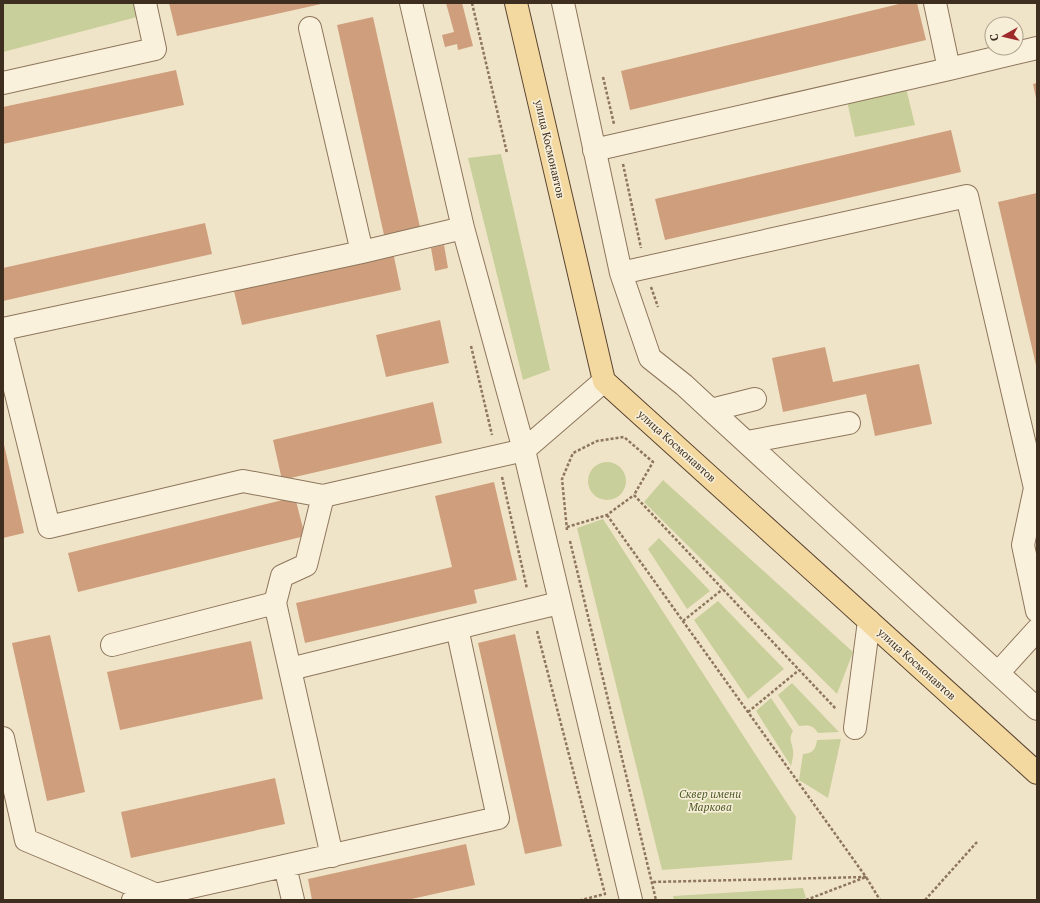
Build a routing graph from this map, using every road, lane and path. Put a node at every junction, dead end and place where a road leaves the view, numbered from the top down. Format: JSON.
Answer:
{"nodes":[{"id":1,"x":145,"y":3,"type":"edge"},
{"id":2,"x":411,"y":3,"type":"edge"},
{"id":3,"x":472,"y":3,"type":"edge"},
{"id":4,"x":516,"y":3,"type":"edge"},
{"id":5,"x":563,"y":3,"type":"edge"},
{"id":6,"x":935,"y":3,"type":"edge"},
{"id":7,"x":310,"y":28,"type":"dead end"},
{"id":8,"x":1037,"y":48,"type":"edge"},
{"id":9,"x":949,"y":69,"type":"junction"},
{"id":10,"x":601,"y":70,"type":"dead end"},
{"id":11,"x":3,"y":83,"type":"edge"},
{"id":12,"x":619,"y":144,"type":"junction"},
{"id":13,"x":594,"y":150,"type":"junction"},
{"id":14,"x":507,"y":153,"type":"dead end"},
{"id":15,"x":463,"y":228,"type":"junction"},
{"id":16,"x":362,"y":252,"type":"junction"},
{"id":17,"x":645,"y":267,"type":"junction"},
{"id":18,"x":621,"y":273,"type":"junction"},
{"id":19,"x":658,"y":309,"type":"dead end"},
{"id":20,"x":3,"y":329,"type":"edge"},
{"id":21,"x":3,"y":341,"type":"edge"},
{"id":22,"x":604,"y":381,"type":"junction"},
{"id":23,"x":755,"y":399,"type":"dead end"},
{"id":24,"x":711,"y":410,"type":"junction"},
{"id":25,"x":850,"y":423,"type":"dead end"},
{"id":26,"x":746,"y":442,"type":"junction"},
{"id":27,"x":524,"y":450,"type":"junction"},
{"id":28,"x":634,"y":495,"type":"junction"},
{"id":29,"x":323,"y":496,"type":"junction"},
{"id":30,"x":607,"y":515,"type":"junction"},
{"id":31,"x":567,"y":527,"type":"junction"},
{"id":32,"x":723,"y":589,"type":"junction"},
{"id":33,"x":275,"y":603,"type":"junction"},
{"id":34,"x":559,"y":603,"type":"junction"},
{"id":35,"x":1037,"y":611,"type":"edge"},
{"id":36,"x":683,"y":621,"type":"junction"},
{"id":37,"x":869,"y":621,"type":"junction"},
{"id":38,"x":457,"y":628,"type":"junction"},
{"id":39,"x":1037,"y":630,"type":"edge"},
{"id":40,"x":112,"y":645,"type":"dead end"},
{"id":41,"x":290,"y":669,"type":"junction"},
{"id":42,"x":799,"y":670,"type":"junction"},
{"id":43,"x":998,"y":673,"type":"junction"},
{"id":44,"x":1037,"y":709,"type":"edge"},
{"id":45,"x":748,"y":712,"type":"junction"},
{"id":46,"x":855,"y":728,"type":"joint"},
{"id":47,"x":3,"y":738,"type":"edge"},
{"id":48,"x":1037,"y":773,"type":"edge"},
{"id":49,"x":977,"y":842,"type":"dead end"},
{"id":50,"x":332,"y":856,"type":"junction"},
{"id":51,"x":285,"y":866,"type":"junction"},
{"id":52,"x":866,"y":877,"type":"junction"},
{"id":53,"x":652,"y":882,"type":"junction"},
{"id":54,"x":157,"y":897,"type":"edge"},
{"id":55,"x":133,"y":900,"type":"edge"},
{"id":56,"x":293,"y":900,"type":"edge"},
{"id":57,"x":631,"y":900,"type":"edge"},
{"id":58,"x":656,"y":900,"type":"edge"},
{"id":59,"x":806,"y":900,"type":"edge"},
{"id":60,"x":880,"y":900,"type":"edge"},
{"id":61,"x":925,"y":900,"type":"edge"}],
"edges":[{"from":1,"to":11,"type":"street"},
{"from":2,"to":15,"type":"street"},
{"from":3,"to":14,"type":"path"},
{"from":4,"to":22,"type":"main road","name":"улица Космонавтов"},
{"from":5,"to":13,"type":"street"},
{"from":6,"to":9,"type":"street"},
{"from":7,"to":16,"type":"street"},
{"from":8,"to":9,"type":"street"},
{"from":9,"to":12,"type":"street"},
{"from":10,"to":12,"type":"path"},
{"from":12,"to":13,"type":"street"},
{"from":12,"to":17,"type":"path"},
{"from":13,"to":18,"type":"street"},
{"from":15,"to":16,"type":"street"},
{"from":15,"to":27,"type":"street"},
{"from":16,"to":20,"type":"street"},
{"from":17,"to":18,"type":"street"},
{"from":17,"to":19,"type":"path"},
{"from":17,"to":35,"type":"street"},
{"from":18,"to":24,"type":"street"},
{"from":21,"to":29,"type":"street"},
{"from":22,"to":27,"type":"street"},
{"from":22,"to":37,"type":"main road","name":"улица Космонавтов"},
{"from":23,"to":24,"type":"street"},
{"from":24,"to":26,"type":"street"},
{"from":25,"to":26,"type":"street"},
{"from":26,"to":43,"type":"street"},
{"from":27,"to":29,"type":"street"},
{"from":27,"to":34,"type":"street"},
{"from":28,"to":30,"type":"path"},
{"from":28,"to":31,"type":"path"},
{"from":28,"to":32,"type":"path"},
{"from":29,"to":33,"type":"street"},
{"from":30,"to":31,"type":"path"},
{"from":30,"to":36,"type":"path"},
{"from":31,"to":53,"type":"path"},
{"from":32,"to":36,"type":"path"},
{"from":32,"to":42,"type":"path"},
{"from":33,"to":40,"type":"street"},
{"from":33,"to":41,"type":"street"},
{"from":34,"to":38,"type":"street"},
{"from":34,"to":57,"type":"street"},
{"from":36,"to":45,"type":"path"},
{"from":37,"to":46,"type":"street"},
{"from":37,"to":48,"type":"main road","name":"улица Космонавтов"},
{"from":38,"to":41,"type":"street"},
{"from":38,"to":50,"type":"street"},
{"from":39,"to":43,"type":"street"},
{"from":41,"to":50,"type":"street"},
{"from":42,"to":45,"type":"path"},
{"from":42,"to":46,"type":"path"},
{"from":43,"to":44,"type":"street"},
{"from":45,"to":52,"type":"path"},
{"from":47,"to":54,"type":"street"},
{"from":49,"to":61,"type":"path"},
{"from":50,"to":51,"type":"street"},
{"from":51,"to":54,"type":"street"},
{"from":51,"to":56,"type":"street"},
{"from":52,"to":53,"type":"path"},
{"from":52,"to":59,"type":"path"},
{"from":52,"to":60,"type":"path"},
{"from":53,"to":58,"type":"path"},
{"from":54,"to":55,"type":"street"}]}
